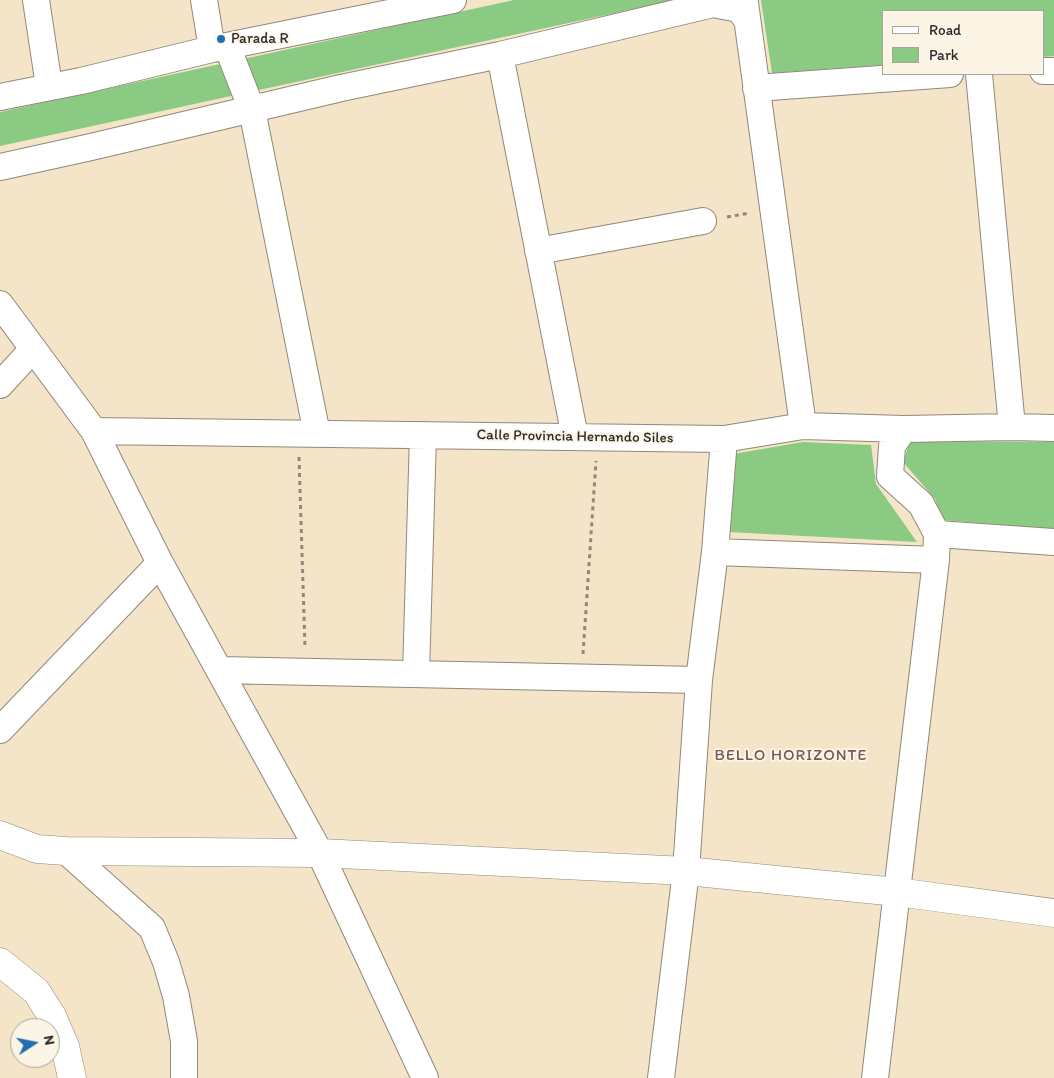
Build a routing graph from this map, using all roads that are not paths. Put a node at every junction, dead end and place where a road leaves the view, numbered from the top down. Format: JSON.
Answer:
{"nodes":[{"id":1,"x":36,"y":0,"type":"edge"},
{"id":2,"x":204,"y":0,"type":"edge"},
{"id":3,"x":453,"y":0,"type":"edge"},
{"id":4,"x":746,"y":10,"type":"edge"},
{"id":5,"x":355,"y":11,"type":"edge"},
{"id":6,"x":220,"y":48,"type":"junction"},
{"id":7,"x":500,"y":55,"type":"junction"},
{"id":8,"x":936,"y":75,"type":"edge"},
{"id":9,"x":979,"y":75,"type":"edge"},
{"id":10,"x":49,"y":86,"type":"junction"},
{"id":11,"x":756,"y":88,"type":"junction"},
{"id":12,"x":0,"y":97,"type":"edge"},
{"id":13,"x":252,"y":110,"type":"junction"},
{"id":14,"x":0,"y":167,"type":"edge"},
{"id":15,"x":703,"y":221,"type":"road end"},
{"id":16,"x":538,"y":252,"type":"junction"},
{"id":17,"x":0,"y":304,"type":"edge"},
{"id":18,"x":33,"y":349,"type":"junction"},
{"id":19,"x":0,"y":385,"type":"edge"},
{"id":20,"x":803,"y":426,"type":"junction"},
{"id":21,"x":1012,"y":427,"type":"junction"},
{"id":22,"x":1054,"y":428,"type":"edge"},
{"id":23,"x":904,"y":429,"type":"junction"},
{"id":24,"x":94,"y":431,"type":"junction"},
{"id":25,"x":308,"y":434,"type":"junction"},
{"id":26,"x":423,"y":435,"type":"junction"},
{"id":27,"x":586,"y":437,"type":"junction"},
{"id":28,"x":724,"y":439,"type":"junction"},
{"id":29,"x":937,"y":534,"type":"junction"},
{"id":30,"x":1054,"y":542,"type":"edge"},
{"id":31,"x":715,"y":552,"type":"junction"},
{"id":32,"x":936,"y":560,"type":"junction"},
{"id":33,"x":160,"y":563,"type":"junction"},
{"id":34,"x":219,"y":670,"type":"junction"},
{"id":35,"x":416,"y":674,"type":"junction"},
{"id":36,"x":699,"y":680,"type":"junction"},
{"id":37,"x":0,"y":730,"type":"edge"},
{"id":38,"x":0,"y":835,"type":"edge"},
{"id":39,"x":66,"y":852,"type":"junction"},
{"id":40,"x":320,"y":853,"type":"junction"},
{"id":41,"x":686,"y":871,"type":"junction"},
{"id":42,"x":897,"y":892,"type":"junction"},
{"id":43,"x":1054,"y":913,"type":"edge"},
{"id":44,"x":0,"y":962,"type":"edge"},
{"id":45,"x":72,"y":1078,"type":"edge"},
{"id":46,"x":184,"y":1078,"type":"edge"},
{"id":47,"x":425,"y":1078,"type":"edge"},
{"id":48,"x":661,"y":1078,"type":"edge"},
{"id":49,"x":875,"y":1078,"type":"edge"}],
"edges":[{"from":1,"to":10,"type":"street"},
{"from":2,"to":6,"type":"street"},
{"from":3,"to":5,"type":"street"},
{"from":4,"to":7,"type":"street"},
{"from":4,"to":11,"type":"street"},
{"from":5,"to":6,"type":"street"},
{"from":6,"to":10,"type":"street"},
{"from":6,"to":13,"type":"street"},
{"from":7,"to":13,"type":"street"},
{"from":7,"to":16,"type":"street"},
{"from":8,"to":11,"type":"street"},
{"from":9,"to":21,"type":"street"},
{"from":10,"to":12,"type":"street"},
{"from":11,"to":20,"type":"street"},
{"from":13,"to":14,"type":"street"},
{"from":13,"to":25,"type":"street"},
{"from":15,"to":16,"type":"street"},
{"from":16,"to":27,"type":"street"},
{"from":17,"to":18,"type":"street"},
{"from":18,"to":19,"type":"street"},
{"from":18,"to":24,"type":"street"},
{"from":20,"to":23,"type":"street","name":"Calle Provincia Hernando Siles"},
{"from":20,"to":28,"type":"street","name":"Calle Provincia Hernando Siles"},
{"from":21,"to":22,"type":"street","name":"Calle Provincia Hernando Siles"},
{"from":21,"to":23,"type":"street","name":"Calle Provincia Hernando Siles"},
{"from":23,"to":29,"type":"street"},
{"from":24,"to":25,"type":"street","name":"Calle Provincia Hernando Siles"},
{"from":24,"to":33,"type":"street"},
{"from":25,"to":26,"type":"street","name":"Calle Provincia Hernando Siles"},
{"from":26,"to":27,"type":"street","name":"Calle Provincia Hernando Siles"},
{"from":26,"to":35,"type":"street"},
{"from":27,"to":28,"type":"street","name":"Calle Provincia Hernando Siles"},
{"from":28,"to":31,"type":"street"},
{"from":29,"to":30,"type":"street"},
{"from":29,"to":32,"type":"street"},
{"from":31,"to":32,"type":"street"},
{"from":31,"to":36,"type":"street"},
{"from":32,"to":42,"type":"street"},
{"from":33,"to":34,"type":"street"},
{"from":33,"to":37,"type":"street"},
{"from":34,"to":35,"type":"street"},
{"from":34,"to":40,"type":"street"},
{"from":35,"to":36,"type":"street"},
{"from":36,"to":41,"type":"street"},
{"from":38,"to":39,"type":"street"},
{"from":39,"to":40,"type":"street"},
{"from":39,"to":46,"type":"street"},
{"from":40,"to":41,"type":"street"},
{"from":40,"to":47,"type":"street"},
{"from":41,"to":42,"type":"street"},
{"from":41,"to":48,"type":"street"},
{"from":42,"to":43,"type":"street"},
{"from":42,"to":49,"type":"street"},
{"from":44,"to":45,"type":"street"}]}
